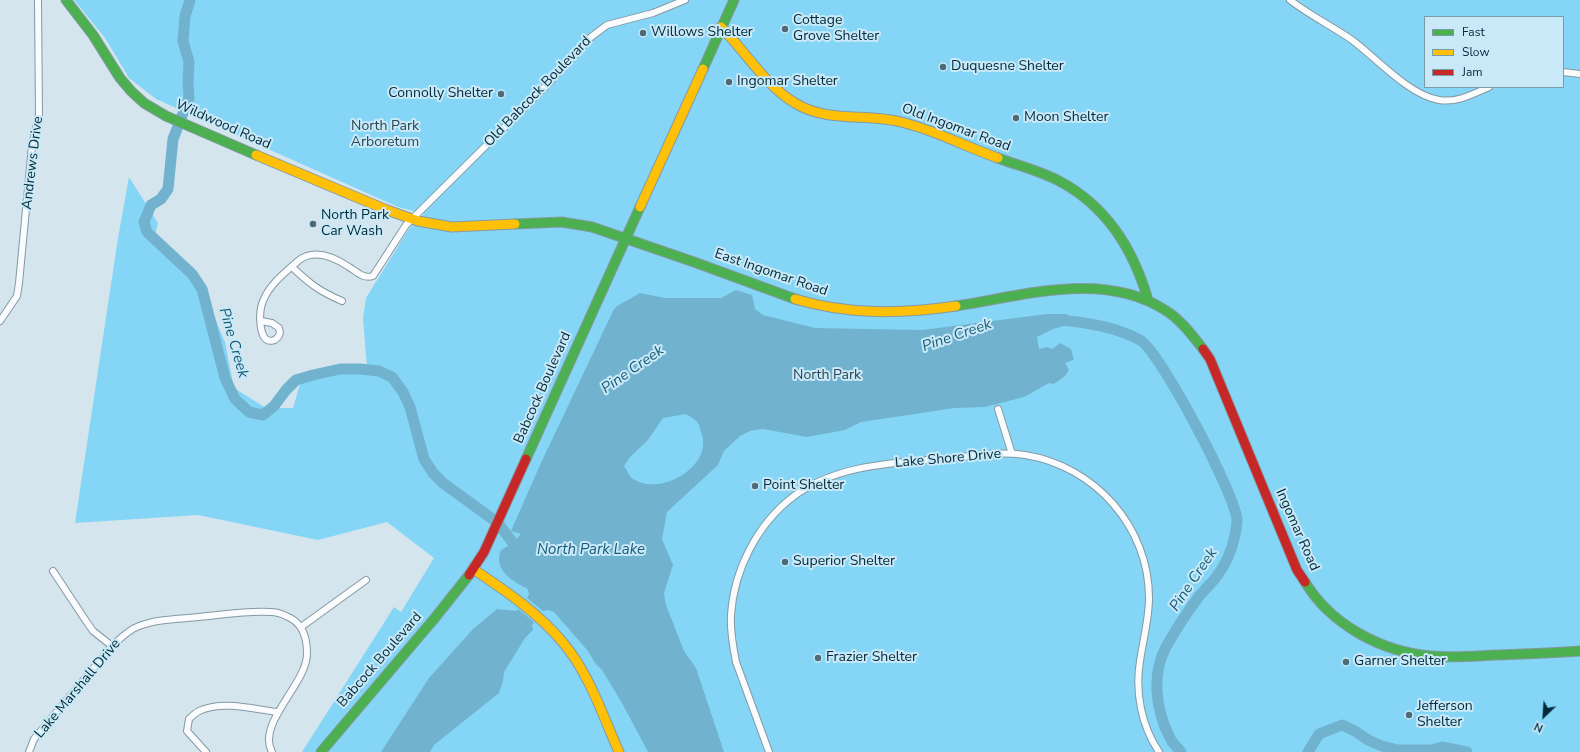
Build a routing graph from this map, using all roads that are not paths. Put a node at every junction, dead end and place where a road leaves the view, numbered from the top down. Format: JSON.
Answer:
{"nodes":[{"id":1,"x":38,"y":0,"type":"edge"},
{"id":2,"x":66,"y":0,"type":"edge"},
{"id":3,"x":685,"y":0,"type":"edge"},
{"id":4,"x":734,"y":0,"type":"edge"},
{"id":5,"x":1290,"y":0,"type":"edge"},
{"id":6,"x":721,"y":27,"type":"junction"},
{"id":7,"x":1564,"y":72,"type":"edge"},
{"id":8,"x":1580,"y":74,"type":"edge"},
{"id":9,"x":1486,"y":88,"type":"edge"},
{"id":10,"x":412,"y":220,"type":"junction"},
{"id":11,"x":626,"y":238,"type":"junction"},
{"id":12,"x":292,"y":267,"type":"junction"},
{"id":13,"x":1148,"y":300,"type":"junction"},
{"id":14,"x":342,"y":301,"type":"dead end"},
{"id":15,"x":0,"y":321,"type":"edge"},
{"id":16,"x":261,"y":321,"type":"dead end"},
{"id":17,"x":998,"y":409,"type":"dead end"},
{"id":18,"x":1012,"y":454,"type":"junction"},
{"id":19,"x":473,"y":569,"type":"junction"},
{"id":20,"x":53,"y":571,"type":"dead end"},
{"id":21,"x":366,"y":580,"type":"dead end"},
{"id":22,"x":301,"y":627,"type":"junction"},
{"id":23,"x":112,"y":646,"type":"junction"},
{"id":24,"x":1580,"y":651,"type":"edge"},
{"id":25,"x":277,"y":712,"type":"junction"},
{"id":26,"x":29,"y":752,"type":"edge"},
{"id":27,"x":206,"y":752,"type":"edge"},
{"id":28,"x":272,"y":752,"type":"edge"},
{"id":29,"x":321,"y":752,"type":"edge"},
{"id":30,"x":619,"y":752,"type":"edge"},
{"id":31,"x":769,"y":752,"type":"edge"},
{"id":32,"x":1159,"y":752,"type":"edge"}],
"edges":[{"from":1,"to":15,"type":"street","name":"Andrews Drive"},
{"from":2,"to":10,"type":"main road","name":"Wildwood Road"},
{"from":3,"to":10,"type":"street","name":"Old Babcock Boulevard"},
{"from":4,"to":6,"type":"main road","name":"Babcock Boulevard"},
{"from":5,"to":9,"type":"street"},
{"from":6,"to":11,"type":"main road","name":"Babcock Boulevard"},
{"from":6,"to":13,"type":"main road","name":"Old Ingomar Road"},
{"from":7,"to":8,"type":"street"},
{"from":10,"to":11,"type":"main road","name":"East Ingomar Road"},
{"from":10,"to":12,"type":"street","name":"Old Babcock Boulevard"},
{"from":11,"to":13,"type":"main road","name":"East Ingomar Road"},
{"from":11,"to":19,"type":"main road","name":"Babcock Boulevard"},
{"from":12,"to":14,"type":"street"},
{"from":12,"to":16,"type":"street"},
{"from":13,"to":24,"type":"main road","name":"Ingomar Road"},
{"from":17,"to":18,"type":"street"},
{"from":18,"to":31,"type":"street","name":"Lake Shore Drive"},
{"from":18,"to":32,"type":"street","name":"Lake Shore Drive"},
{"from":19,"to":29,"type":"main road","name":"Babcock Boulevard"},
{"from":19,"to":30,"type":"main road"},
{"from":20,"to":23,"type":"street"},
{"from":21,"to":22,"type":"street"},
{"from":22,"to":23,"type":"street","name":"Lake Marshall Drive"},
{"from":22,"to":25,"type":"street"},
{"from":23,"to":26,"type":"street","name":"Lake Marshall Drive"},
{"from":25,"to":27,"type":"street"},
{"from":25,"to":28,"type":"street"}]}
